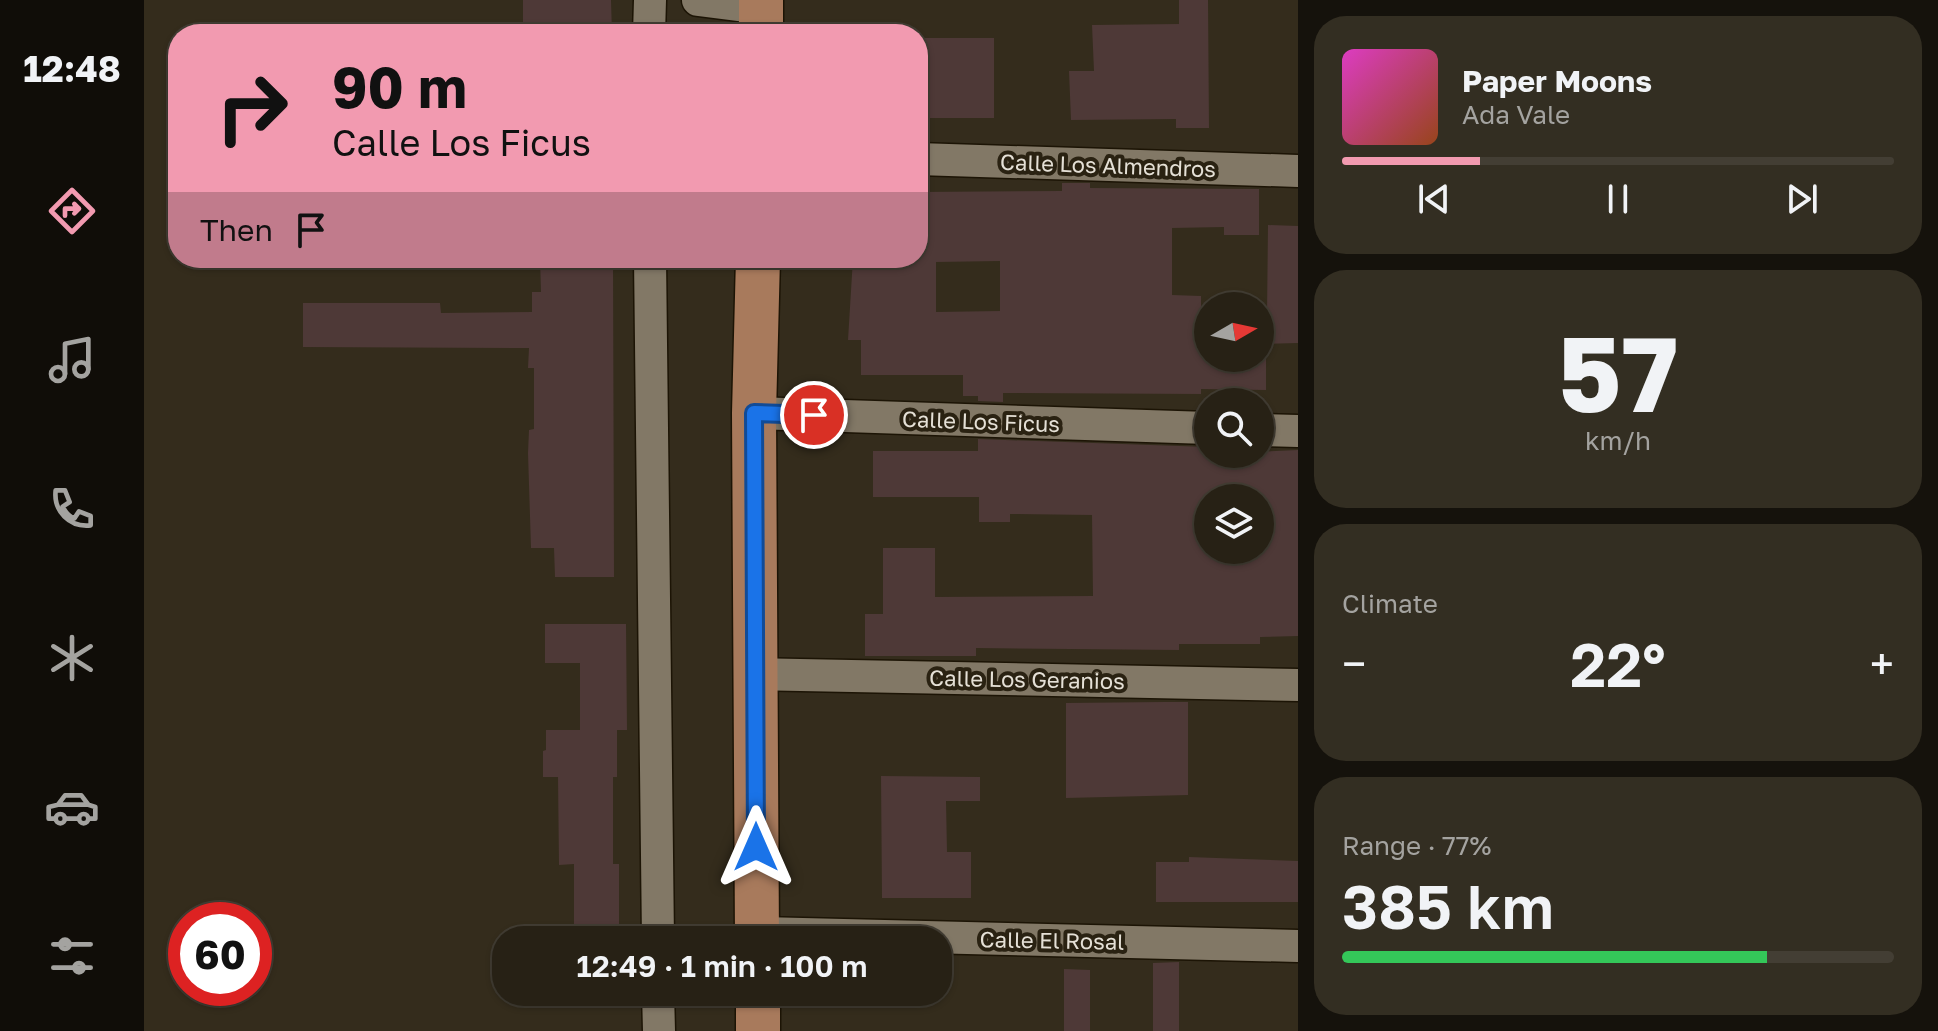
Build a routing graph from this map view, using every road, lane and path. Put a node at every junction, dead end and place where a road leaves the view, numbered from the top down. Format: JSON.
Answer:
{"nodes":[{"id":1,"x":650,"y":0,"type":"edge"},
{"id":2,"x":698,"y":0,"type":"edge"},
{"id":3,"x":761,"y":14,"type":"edge"},
{"id":4,"x":649,"y":24,"type":"edge"},
{"id":5,"x":928,"y":159,"type":"edge"},
{"id":6,"x":1298,"y":171,"type":"edge"},
{"id":7,"x":650,"y":268,"type":"edge"},
{"id":8,"x":758,"y":268,"type":"edge"},
{"id":9,"x":754,"y":413,"type":"junction"},
{"id":10,"x":1194,"y":428,"type":"edge"},
{"id":11,"x":1274,"y":430,"type":"edge"},
{"id":12,"x":1298,"y":431,"type":"edge"},
{"id":13,"x":755,"y":674,"type":"junction"},
{"id":14,"x":1298,"y":685,"type":"edge"},
{"id":15,"x":658,"y":926,"type":"edge"},
{"id":16,"x":757,"y":926,"type":"edge"},
{"id":17,"x":952,"y":940,"type":"edge"},
{"id":18,"x":1298,"y":946,"type":"edge"},
{"id":19,"x":658,"y":1006,"type":"edge"},
{"id":20,"x":758,"y":1006,"type":"edge"},
{"id":21,"x":659,"y":1031,"type":"edge"},
{"id":22,"x":758,"y":1031,"type":"edge"}],
"edges":[{"from":1,"to":4,"type":"street"},
{"from":2,"to":3,"type":"street"},
{"from":5,"to":6,"type":"street","name":"Calle Los Almendros"},
{"from":7,"to":15,"type":"street"},
{"from":8,"to":9,"type":"main road"},
{"from":9,"to":10,"type":"street","name":"Calle Los Ficus"},
{"from":9,"to":13,"type":"main road"},
{"from":11,"to":12,"type":"street"},
{"from":13,"to":14,"type":"street","name":"Calle Los Geranios"},
{"from":13,"to":16,"type":"main road"},
{"from":17,"to":18,"type":"street","name":"Calle El Rosal"},
{"from":19,"to":21,"type":"street"},
{"from":20,"to":22,"type":"main road"}]}
